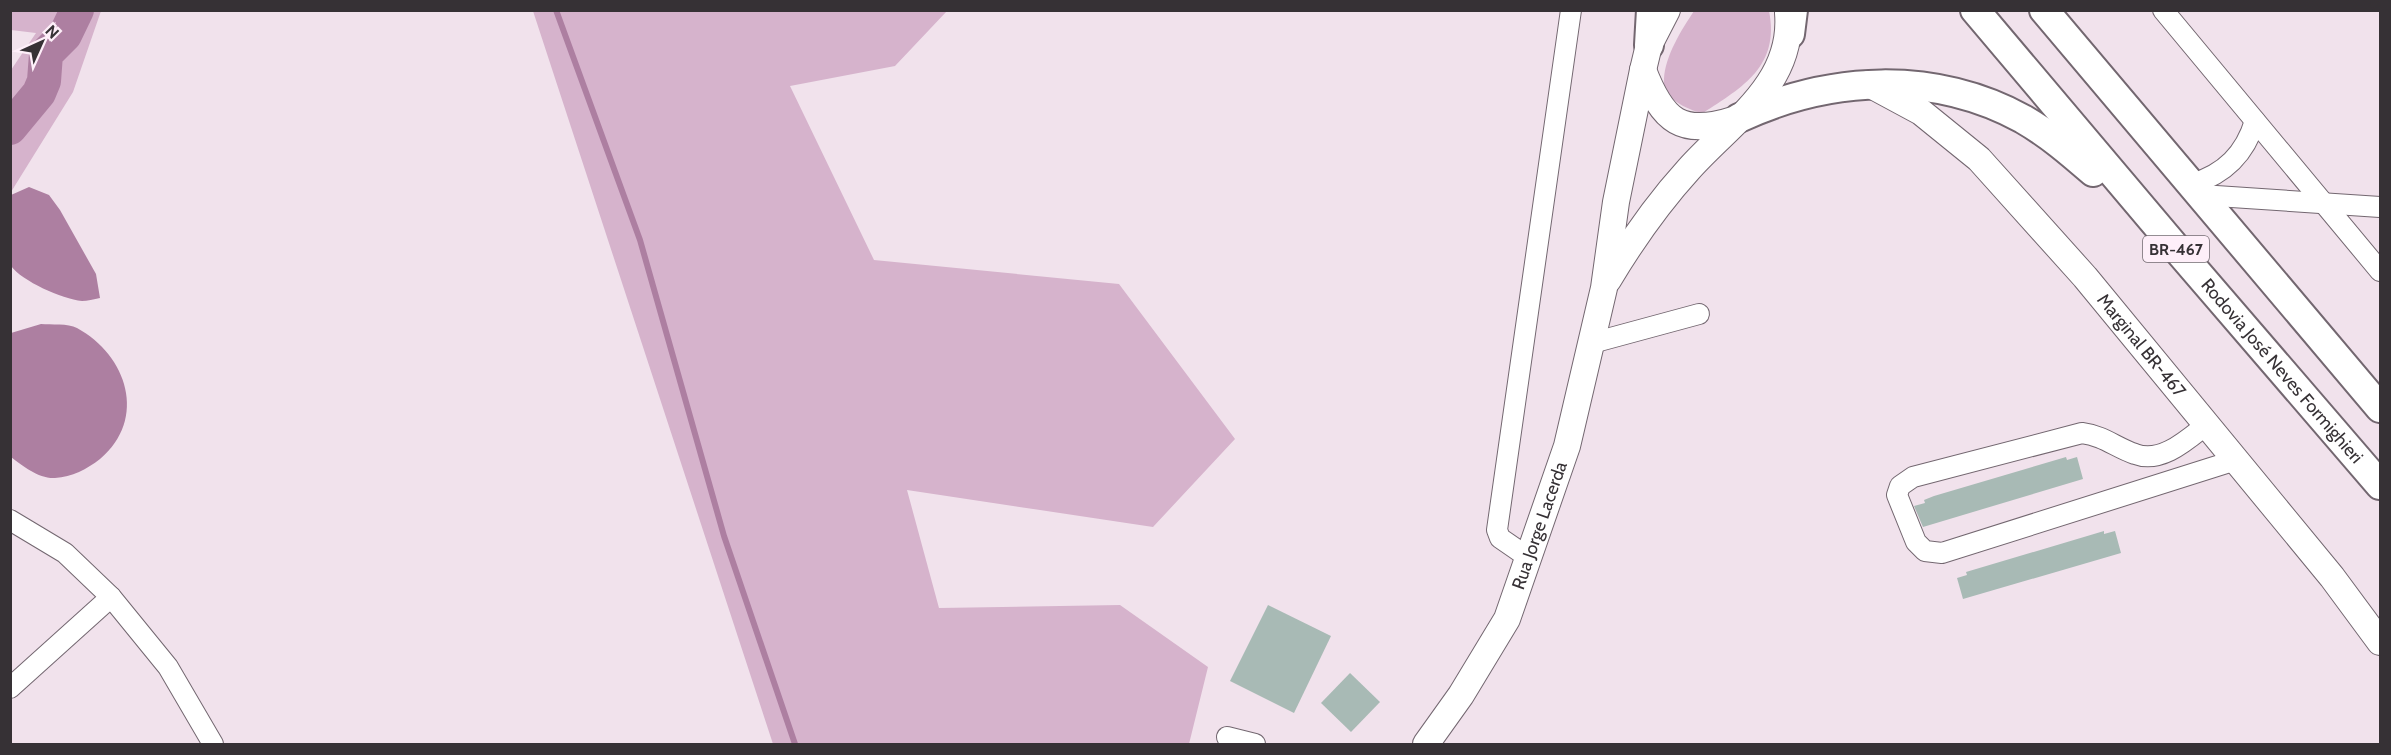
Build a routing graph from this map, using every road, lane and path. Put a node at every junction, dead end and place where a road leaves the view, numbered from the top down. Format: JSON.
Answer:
{"nodes":[{"id":1,"x":1571,"y":10,"type":"edge"},
{"id":2,"x":1651,"y":10,"type":"edge"},
{"id":3,"x":1667,"y":10,"type":"edge"},
{"id":4,"x":1975,"y":10,"type":"edge"},
{"id":5,"x":2044,"y":10,"type":"edge"},
{"id":6,"x":2163,"y":10,"type":"edge"},
{"id":7,"x":1790,"y":18,"type":"edge"},
{"id":8,"x":1646,"y":57,"type":"junction"},
{"id":9,"x":1869,"y":84,"type":"junction"},
{"id":10,"x":1740,"y":118,"type":"junction"},
{"id":11,"x":2255,"y":121,"type":"junction"},
{"id":12,"x":2197,"y":190,"type":"junction"},
{"id":13,"x":2324,"y":203,"type":"junction"},
{"id":14,"x":2380,"y":207,"type":"edge"},
{"id":15,"x":2182,"y":255,"type":"junction"},
{"id":16,"x":2380,"y":271,"type":"edge"},
{"id":17,"x":1604,"y":288,"type":"junction"},
{"id":18,"x":1699,"y":314,"type":"dead end"},
{"id":19,"x":1592,"y":343,"type":"junction"},
{"id":20,"x":2380,"y":408,"type":"edge"},
{"id":21,"x":2206,"y":425,"type":"junction"},
{"id":22,"x":2178,"y":447,"type":"junction"},
{"id":23,"x":2236,"y":460,"type":"junction"},
{"id":24,"x":2197,"y":472,"type":"junction"},
{"id":25,"x":2380,"y":485,"type":"edge"},
{"id":26,"x":10,"y":520,"type":"edge"},
{"id":27,"x":1529,"y":558,"type":"junction"},
{"id":28,"x":111,"y":597,"type":"junction"},
{"id":29,"x":2380,"y":642,"type":"edge"},
{"id":30,"x":10,"y":688,"type":"edge"},
{"id":31,"x":1227,"y":737,"type":"dead end"},
{"id":32,"x":213,"y":744,"type":"edge"},
{"id":33,"x":1255,"y":744,"type":"edge"},
{"id":34,"x":1426,"y":744,"type":"edge"}],
"edges":[{"from":1,"to":27,"type":"street"},
{"from":2,"to":8,"type":"highway"},
{"from":3,"to":8,"type":"main road","name":"Rua Jorge Lacerda"},
{"from":4,"to":15,"type":"highway","name":"Rodovia José Neves Formighieri","number":"BR-467"},
{"from":5,"to":12,"type":"highway","number":"BR-467"},
{"from":6,"to":11,"type":"street"},
{"from":7,"to":10,"type":"main road","name":"Rua Jorge Lacerda"},
{"from":8,"to":10,"type":"main road"},
{"from":8,"to":17,"type":"main road","name":"Rua Jorge Lacerda"},
{"from":9,"to":10,"type":"highway"},
{"from":9,"to":15,"type":"highway"},
{"from":9,"to":21,"type":"main road","name":"Marginal BR-467"},
{"from":10,"to":17,"type":"main road","name":"Rua Jorge Lacerda"},
{"from":11,"to":12,"type":"street"},
{"from":11,"to":13,"type":"street"},
{"from":12,"to":13,"type":"street"},
{"from":12,"to":20,"type":"highway","number":"BR-467"},
{"from":13,"to":14,"type":"street"},
{"from":13,"to":16,"type":"street"},
{"from":15,"to":25,"type":"highway","name":"Rodovia José Neves Formighieri","number":"BR-467"},
{"from":17,"to":19,"type":"main road","name":"Rua Jorge Lacerda"},
{"from":18,"to":19,"type":"street"},
{"from":19,"to":27,"type":"main road","name":"Rua Jorge Lacerda"},
{"from":21,"to":22,"type":"street"},
{"from":21,"to":23,"type":"main road","name":"Marginal BR-467"},
{"from":22,"to":24,"type":"street"},
{"from":22,"to":24,"type":"street"},
{"from":23,"to":24,"type":"street"},
{"from":23,"to":29,"type":"main road","name":"Marginal BR-467"},
{"from":26,"to":28,"type":"street"},
{"from":27,"to":34,"type":"main road","name":"Rua Jorge Lacerda"},
{"from":28,"to":30,"type":"street"},
{"from":28,"to":32,"type":"street"},
{"from":31,"to":33,"type":"street"}]}
